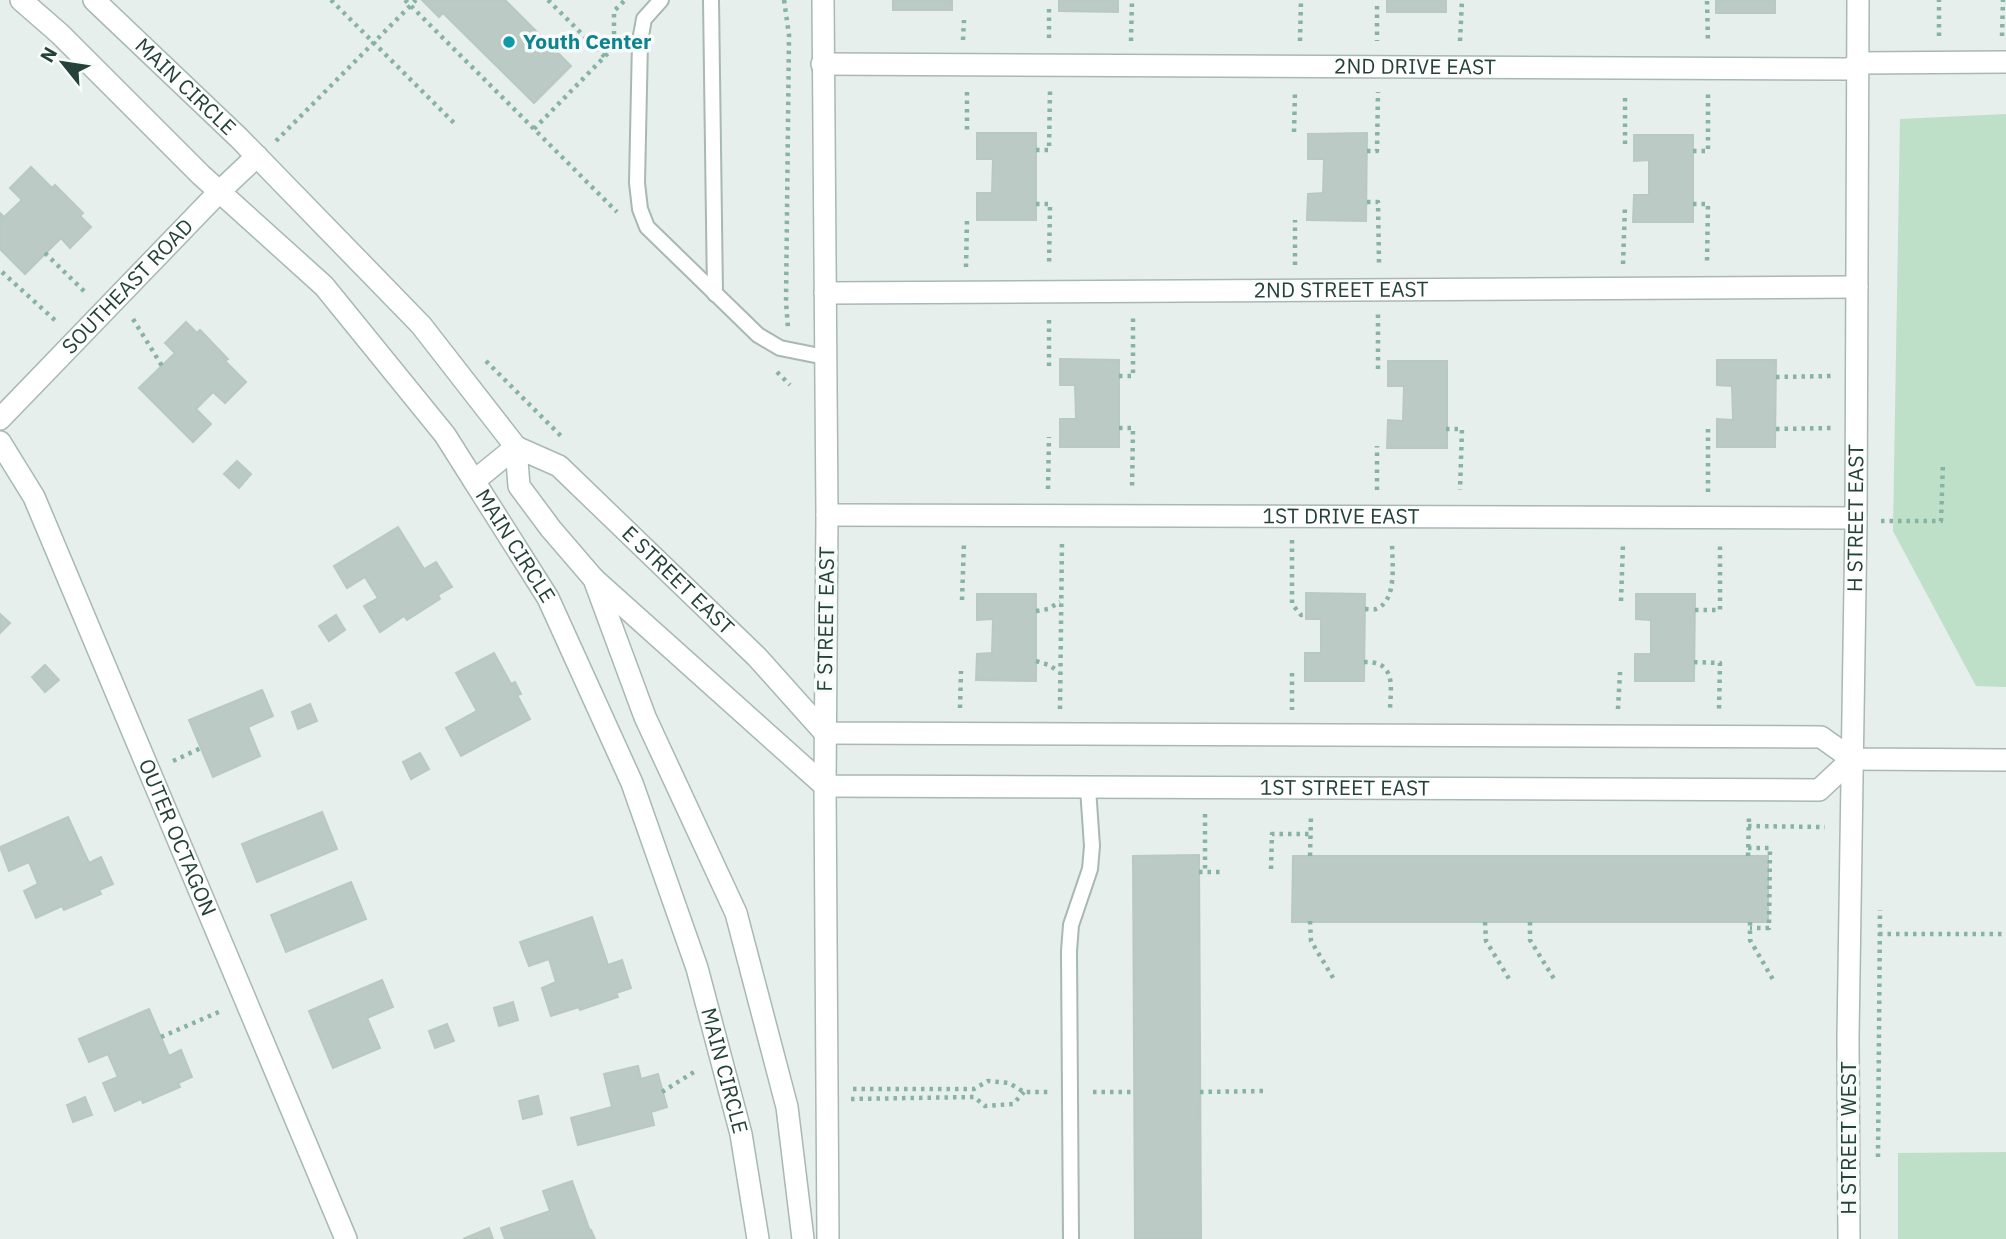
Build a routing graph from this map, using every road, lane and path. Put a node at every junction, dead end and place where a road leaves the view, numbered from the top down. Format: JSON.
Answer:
{"nodes":[{"id":1,"x":21,"y":0,"type":"edge"},
{"id":2,"x":94,"y":0,"type":"edge"},
{"id":3,"x":331,"y":0,"type":"edge"},
{"id":4,"x":405,"y":0,"type":"edge"},
{"id":5,"x":416,"y":0,"type":"edge"},
{"id":6,"x":548,"y":0,"type":"edge"},
{"id":7,"x":661,"y":0,"type":"edge"},
{"id":8,"x":711,"y":0,"type":"edge"},
{"id":9,"x":784,"y":0,"type":"edge"},
{"id":10,"x":823,"y":0,"type":"edge"},
{"id":11,"x":1132,"y":0,"type":"edge"},
{"id":12,"x":1301,"y":0,"type":"edge"},
{"id":13,"x":1462,"y":0,"type":"edge"},
{"id":14,"x":1858,"y":0,"type":"edge"},
{"id":15,"x":1939,"y":0,"type":"edge"},
{"id":16,"x":2003,"y":0,"type":"edge"},
{"id":17,"x":1707,"y":1,"type":"edge"},
{"id":18,"x":410,"y":6,"type":"junction"},
{"id":19,"x":1377,"y":6,"type":"dead end"},
{"id":20,"x":1939,"y":36,"type":"dead end"},
{"id":21,"x":2002,"y":36,"type":"dead end"},
{"id":22,"x":373,"y":43,"type":"junction"},
{"id":23,"x":614,"y":47,"type":"dead end"},
{"id":24,"x":605,"y":57,"type":"junction"},
{"id":25,"x":2006,"y":62,"type":"edge"},
{"id":26,"x":1858,"y":63,"type":"junction"},
{"id":27,"x":822,"y":64,"type":"junction"},
{"id":28,"x":966,"y":65,"type":"junction"},
{"id":29,"x":1050,"y":65,"type":"junction"},
{"id":30,"x":1130,"y":66,"type":"junction"},
{"id":31,"x":1298,"y":66,"type":"junction"},
{"id":32,"x":1378,"y":66,"type":"junction"},
{"id":33,"x":1460,"y":67,"type":"junction"},
{"id":34,"x":1626,"y":68,"type":"junction"},
{"id":35,"x":1708,"y":68,"type":"junction"},
{"id":36,"x":457,"y":126,"type":"dead end"},
{"id":37,"x":534,"y":129,"type":"junction"},
{"id":38,"x":1294,"y":132,"type":"dead end"},
{"id":39,"x":967,"y":133,"type":"dead end"},
{"id":40,"x":1625,"y":145,"type":"dead end"},
{"id":41,"x":1036,"y":150,"type":"dead end"},
{"id":42,"x":264,"y":151,"type":"junction"},
{"id":43,"x":1367,"y":151,"type":"dead end"},
{"id":44,"x":1693,"y":151,"type":"dead end"},
{"id":45,"x":219,"y":192,"type":"junction"},
{"id":46,"x":1367,"y":202,"type":"dead end"},
{"id":47,"x":1036,"y":204,"type":"dead end"},
{"id":48,"x":1693,"y":204,"type":"dead end"},
{"id":49,"x":1625,"y":206,"type":"dead end"},
{"id":50,"x":623,"y":218,"type":"dead end"},
{"id":51,"x":967,"y":219,"type":"dead end"},
{"id":52,"x":1295,"y":220,"type":"dead end"},
{"id":53,"x":45,"y":253,"type":"dead end"},
{"id":54,"x":2,"y":272,"type":"edge"},
{"id":55,"x":1857,"y":287,"type":"junction"},
{"id":56,"x":1622,"y":288,"type":"junction"},
{"id":57,"x":1706,"y":288,"type":"junction"},
{"id":58,"x":1295,"y":290,"type":"junction"},
{"id":59,"x":1379,"y":290,"type":"junction"},
{"id":60,"x":1049,"y":291,"type":"junction"},
{"id":61,"x":1132,"y":291,"type":"junction"},
{"id":62,"x":966,"y":292,"type":"junction"},
{"id":63,"x":825,"y":293,"type":"junction"},
{"id":64,"x":715,"y":294,"type":"junction"},
{"id":65,"x":111,"y":304,"type":"junction"},
{"id":66,"x":76,"y":340,"type":"junction"},
{"id":67,"x":789,"y":350,"type":"junction"},
{"id":68,"x":825,"y":357,"type":"junction"},
{"id":69,"x":770,"y":365,"type":"dead end"},
{"id":70,"x":162,"y":366,"type":"dead end"},
{"id":71,"x":1049,"y":366,"type":"dead end"},
{"id":72,"x":1378,"y":369,"type":"dead end"},
{"id":73,"x":1119,"y":376,"type":"dead end"},
{"id":74,"x":1856,"y":376,"type":"junction"},
{"id":75,"x":1776,"y":377,"type":"dead end"},
{"id":76,"x":0,"y":419,"type":"edge"},
{"id":77,"x":1119,"y":428,"type":"dead end"},
{"id":78,"x":1856,"y":428,"type":"junction"},
{"id":79,"x":1446,"y":429,"type":"dead end"},
{"id":80,"x":1708,"y":429,"type":"dead end"},
{"id":81,"x":1776,"y":429,"type":"dead end"},
{"id":82,"x":1049,"y":437,"type":"dead end"},
{"id":83,"x":0,"y":442,"type":"edge"},
{"id":84,"x":1377,"y":446,"type":"dead end"},
{"id":85,"x":516,"y":447,"type":"junction"},
{"id":86,"x":1942,"y":462,"type":"dead end"},
{"id":87,"x":474,"y":481,"type":"junction"},
{"id":88,"x":827,"y":515,"type":"junction"},
{"id":89,"x":964,"y":516,"type":"junction"},
{"id":90,"x":1055,"y":516,"type":"junction"},
{"id":91,"x":1131,"y":516,"type":"junction"},
{"id":92,"x":1292,"y":516,"type":"junction"},
{"id":93,"x":1384,"y":517,"type":"junction"},
{"id":94,"x":1459,"y":517,"type":"junction"},
{"id":95,"x":1624,"y":517,"type":"junction"},
{"id":96,"x":1714,"y":518,"type":"junction"},
{"id":97,"x":1856,"y":520,"type":"junction"},
{"id":98,"x":594,"y":579,"type":"junction"},
{"id":99,"x":962,"y":600,"type":"dead end"},
{"id":100,"x":1061,"y":601,"type":"junction"},
{"id":101,"x":1621,"y":601,"type":"dead end"},
{"id":102,"x":1364,"y":609,"type":"dead end"},
{"id":103,"x":1695,"y":610,"type":"dead end"},
{"id":104,"x":1036,"y":611,"type":"dead end"},
{"id":105,"x":1306,"y":615,"type":"dead end"},
{"id":106,"x":1036,"y":661,"type":"dead end"},
{"id":107,"x":1364,"y":662,"type":"dead end"},
{"id":108,"x":1694,"y":662,"type":"dead end"},
{"id":109,"x":961,"y":671,"type":"dead end"},
{"id":110,"x":1060,"y":672,"type":"junction"},
{"id":111,"x":1620,"y":672,"type":"dead end"},
{"id":112,"x":1292,"y":673,"type":"dead end"},
{"id":113,"x":825,"y":733,"type":"junction"},
{"id":114,"x":959,"y":734,"type":"junction"},
{"id":115,"x":1059,"y":735,"type":"junction"},
{"id":116,"x":1292,"y":735,"type":"junction"},
{"id":117,"x":1389,"y":736,"type":"junction"},
{"id":118,"x":1617,"y":736,"type":"junction"},
{"id":119,"x":1718,"y":737,"type":"junction"},
{"id":120,"x":1852,"y":759,"type":"junction"},
{"id":121,"x":2006,"y":760,"type":"edge"},
{"id":122,"x":825,"y":786,"type":"junction"},
{"id":123,"x":1088,"y":788,"type":"junction"},
{"id":124,"x":1205,"y":788,"type":"junction"},
{"id":125,"x":1311,"y":788,"type":"junction"},
{"id":126,"x":1749,"y":789,"type":"junction"},
{"id":127,"x":1748,"y":826,"type":"junction"},
{"id":128,"x":1852,"y":828,"type":"junction"},
{"id":129,"x":1310,"y":834,"type":"junction"},
{"id":130,"x":1748,"y":848,"type":"junction"},
{"id":131,"x":1311,"y":856,"type":"dead end"},
{"id":132,"x":1748,"y":856,"type":"dead end"},
{"id":133,"x":1271,"y":869,"type":"dead end"},
{"id":134,"x":1220,"y":873,"type":"dead end"},
{"id":135,"x":1880,"y":908,"type":"dead end"},
{"id":136,"x":1310,"y":921,"type":"dead end"},
{"id":137,"x":1485,"y":922,"type":"dead end"},
{"id":138,"x":1530,"y":922,"type":"dead end"},
{"id":139,"x":1880,"y":934,"type":"junction"},
{"id":140,"x":2006,"y":934,"type":"edge"},
{"id":141,"x":1335,"y":981,"type":"dead end"},
{"id":142,"x":1511,"y":982,"type":"dead end"},
{"id":143,"x":1556,"y":982,"type":"dead end"},
{"id":144,"x":1775,"y":983,"type":"dead end"},
{"id":145,"x":246,"y":1001,"type":"junction"},
{"id":146,"x":161,"y":1037,"type":"dead end"},
{"id":147,"x":1848,"y":1037,"type":"joint"},
{"id":148,"x":720,"y":1054,"type":"junction"},
{"id":149,"x":851,"y":1089,"type":"dead end"},
{"id":150,"x":974,"y":1089,"type":"junction"},
{"id":151,"x":1263,"y":1091,"type":"dead end"},
{"id":152,"x":662,"y":1092,"type":"dead end"},
{"id":153,"x":1200,"y":1092,"type":"dead end"},
{"id":154,"x":974,"y":1097,"type":"junction"},
{"id":155,"x":851,"y":1099,"type":"dead end"},
{"id":156,"x":1878,"y":1170,"type":"dead end"},
{"id":157,"x":346,"y":1239,"type":"edge"},
{"id":158,"x":758,"y":1239,"type":"edge"},
{"id":159,"x":803,"y":1239,"type":"edge"},
{"id":160,"x":828,"y":1239,"type":"edge"},
{"id":161,"x":1072,"y":1239,"type":"edge"},
{"id":162,"x":1849,"y":1239,"type":"edge"}],
"edges":[{"from":1,"to":45,"type":"street","name":"MAIN CIRCLE"},
{"from":2,"to":42,"type":"street","name":"MAIN CIRCLE"},
{"from":3,"to":22,"type":"path"},
{"from":4,"to":18,"type":"path"},
{"from":5,"to":18,"type":"path"},
{"from":6,"to":24,"type":"path"},
{"from":7,"to":64,"type":"lane"},
{"from":8,"to":64,"type":"lane"},
{"from":9,"to":67,"type":"path"},
{"from":10,"to":27,"type":"street","name":"F STREET EAST"},
{"from":11,"to":30,"type":"path"},
{"from":12,"to":31,"type":"path"},
{"from":13,"to":33,"type":"path"},
{"from":14,"to":26,"type":"street","name":"H STREET EAST"},
{"from":15,"to":20,"type":"path"},
{"from":16,"to":21,"type":"path"},
{"from":17,"to":35,"type":"path"},
{"from":18,"to":22,"type":"path"},
{"from":18,"to":37,"type":"path"},
{"from":19,"to":32,"type":"path"},
{"from":22,"to":36,"type":"path"},
{"from":22,"to":42,"type":"path"},
{"from":23,"to":24,"type":"path"},
{"from":24,"to":37,"type":"path"},
{"from":25,"to":26,"type":"street","name":"2ND DRIVE EAST"},
{"from":26,"to":35,"type":"street","name":"2ND DRIVE EAST"},
{"from":26,"to":55,"type":"street","name":"H STREET EAST"},
{"from":27,"to":28,"type":"street","name":"2ND DRIVE EAST"},
{"from":27,"to":63,"type":"street","name":"F STREET EAST"},
{"from":28,"to":29,"type":"street","name":"2ND DRIVE EAST"},
{"from":28,"to":39,"type":"path"},
{"from":29,"to":30,"type":"street","name":"2ND DRIVE EAST"},
{"from":29,"to":41,"type":"path"},
{"from":30,"to":31,"type":"street","name":"2ND DRIVE EAST"},
{"from":31,"to":32,"type":"street","name":"2ND DRIVE EAST"},
{"from":31,"to":38,"type":"path"},
{"from":32,"to":33,"type":"street","name":"2ND DRIVE EAST"},
{"from":32,"to":43,"type":"path"},
{"from":33,"to":34,"type":"street","name":"2ND DRIVE EAST"},
{"from":34,"to":35,"type":"street","name":"2ND DRIVE EAST"},
{"from":34,"to":40,"type":"path"},
{"from":35,"to":44,"type":"path"},
{"from":37,"to":50,"type":"path"},
{"from":42,"to":45,"type":"street","name":"SOUTHEAST ROAD"},
{"from":42,"to":85,"type":"street","name":"MAIN CIRCLE"},
{"from":45,"to":65,"type":"street","name":"SOUTHEAST ROAD"},
{"from":45,"to":87,"type":"street","name":"MAIN CIRCLE"},
{"from":46,"to":59,"type":"path"},
{"from":47,"to":60,"type":"path"},
{"from":48,"to":57,"type":"path"},
{"from":49,"to":56,"type":"path"},
{"from":51,"to":62,"type":"path"},
{"from":52,"to":58,"type":"path"},
{"from":53,"to":65,"type":"path"},
{"from":54,"to":66,"type":"path"},
{"from":55,"to":57,"type":"street","name":"2ND STREET EAST"},
{"from":55,"to":74,"type":"street","name":"H STREET EAST"},
{"from":56,"to":57,"type":"street","name":"2ND STREET EAST"},
{"from":56,"to":59,"type":"street","name":"2ND STREET EAST"},
{"from":58,"to":59,"type":"street","name":"2ND STREET EAST"},
{"from":58,"to":61,"type":"street","name":"2ND STREET EAST"},
{"from":59,"to":72,"type":"path"},
{"from":60,"to":61,"type":"street","name":"2ND STREET EAST"},
{"from":60,"to":62,"type":"street","name":"2ND STREET EAST"},
{"from":60,"to":71,"type":"path"},
{"from":61,"to":73,"type":"path"},
{"from":62,"to":63,"type":"street","name":"2ND STREET EAST"},
{"from":63,"to":68,"type":"street","name":"F STREET EAST"},
{"from":64,"to":67,"type":"lane"},
{"from":65,"to":66,"type":"street","name":"SOUTHEAST ROAD"},
{"from":65,"to":70,"type":"path"},
{"from":66,"to":76,"type":"street","name":"SOUTHEAST ROAD"},
{"from":67,"to":68,"type":"lane"},
{"from":67,"to":69,"type":"path"},
{"from":68,"to":88,"type":"street","name":"F STREET EAST"},
{"from":74,"to":75,"type":"path"},
{"from":74,"to":78,"type":"street","name":"H STREET EAST"},
{"from":77,"to":91,"type":"path"},
{"from":78,"to":81,"type":"path"},
{"from":78,"to":97,"type":"street","name":"H STREET EAST"},
{"from":79,"to":94,"type":"path"},
{"from":80,"to":96,"type":"path"},
{"from":82,"to":90,"type":"path"},
{"from":83,"to":145,"type":"street","name":"OUTER OCTAGON"},
{"from":84,"to":93,"type":"path"},
{"from":85,"to":87,"type":"street"},
{"from":85,"to":98,"type":"street","name":"MAIN CIRCLE"},
{"from":85,"to":113,"type":"street","name":"E STREET EAST"},
{"from":86,"to":97,"type":"path"},
{"from":87,"to":148,"type":"street","name":"MAIN CIRCLE"},
{"from":88,"to":89,"type":"street","name":"1ST DRIVE EAST"},
{"from":88,"to":113,"type":"street","name":"F STREET EAST"},
{"from":89,"to":90,"type":"street","name":"1ST DRIVE EAST"},
{"from":89,"to":99,"type":"path"},
{"from":90,"to":91,"type":"street","name":"1ST DRIVE EAST"},
{"from":90,"to":100,"type":"path"},
{"from":91,"to":92,"type":"street","name":"1ST DRIVE EAST"},
{"from":92,"to":93,"type":"street","name":"1ST DRIVE EAST"},
{"from":92,"to":105,"type":"path"},
{"from":93,"to":94,"type":"street","name":"1ST DRIVE EAST"},
{"from":93,"to":102,"type":"path"},
{"from":94,"to":95,"type":"street","name":"1ST DRIVE EAST"},
{"from":95,"to":96,"type":"street","name":"1ST DRIVE EAST"},
{"from":95,"to":101,"type":"path"},
{"from":96,"to":97,"type":"street","name":"1ST DRIVE EAST"},
{"from":96,"to":103,"type":"path"},
{"from":97,"to":120,"type":"street","name":"H STREET EAST"},
{"from":98,"to":122,"type":"street"},
{"from":98,"to":159,"type":"street","name":"MAIN CIRCLE"},
{"from":100,"to":104,"type":"path"},
{"from":100,"to":110,"type":"path"},
{"from":106,"to":110,"type":"path"},
{"from":107,"to":117,"type":"path"},
{"from":108,"to":119,"type":"path"},
{"from":109,"to":114,"type":"path"},
{"from":110,"to":115,"type":"path"},
{"from":111,"to":118,"type":"path"},
{"from":112,"to":116,"type":"path"},
{"from":113,"to":114,"type":"street"},
{"from":113,"to":122,"type":"street","name":"F STREET EAST"},
{"from":114,"to":115,"type":"street"},
{"from":115,"to":116,"type":"street"},
{"from":116,"to":117,"type":"street"},
{"from":117,"to":118,"type":"street"},
{"from":118,"to":119,"type":"street"},
{"from":119,"to":120,"type":"street"},
{"from":120,"to":121,"type":"street"},
{"from":120,"to":126,"type":"street","name":"1ST STREET EAST"},
{"from":120,"to":128,"type":"street","name":"H STREET EAST"},
{"from":122,"to":123,"type":"street","name":"1ST STREET EAST"},
{"from":122,"to":160,"type":"street","name":"F STREET EAST"},
{"from":123,"to":124,"type":"street","name":"1ST STREET EAST"},
{"from":123,"to":161,"type":"lane"},
{"from":124,"to":125,"type":"street","name":"1ST STREET EAST"},
{"from":124,"to":134,"type":"path"},
{"from":125,"to":126,"type":"street","name":"1ST STREET EAST"},
{"from":125,"to":129,"type":"path"},
{"from":126,"to":127,"type":"path"},
{"from":127,"to":128,"type":"path"},
{"from":127,"to":130,"type":"path"},
{"from":128,"to":147,"type":"street","name":"H STREET EAST"},
{"from":129,"to":131,"type":"path"},
{"from":129,"to":133,"type":"path"},
{"from":130,"to":132,"type":"path"},
{"from":130,"to":144,"type":"path"},
{"from":135,"to":139,"type":"path"},
{"from":136,"to":141,"type":"path"},
{"from":137,"to":142,"type":"path"},
{"from":138,"to":143,"type":"path"},
{"from":139,"to":140,"type":"path"},
{"from":139,"to":156,"type":"path"},
{"from":145,"to":146,"type":"path"},
{"from":145,"to":157,"type":"street","name":"OUTER OCTAGON"},
{"from":147,"to":162,"type":"street","name":"H STREET WEST"},
{"from":148,"to":152,"type":"path"},
{"from":148,"to":158,"type":"street","name":"MAIN CIRCLE"},
{"from":149,"to":150,"type":"path"},
{"from":150,"to":154,"type":"path"},
{"from":150,"to":154,"type":"path"},
{"from":151,"to":153,"type":"path"},
{"from":154,"to":155,"type":"path"}]}
